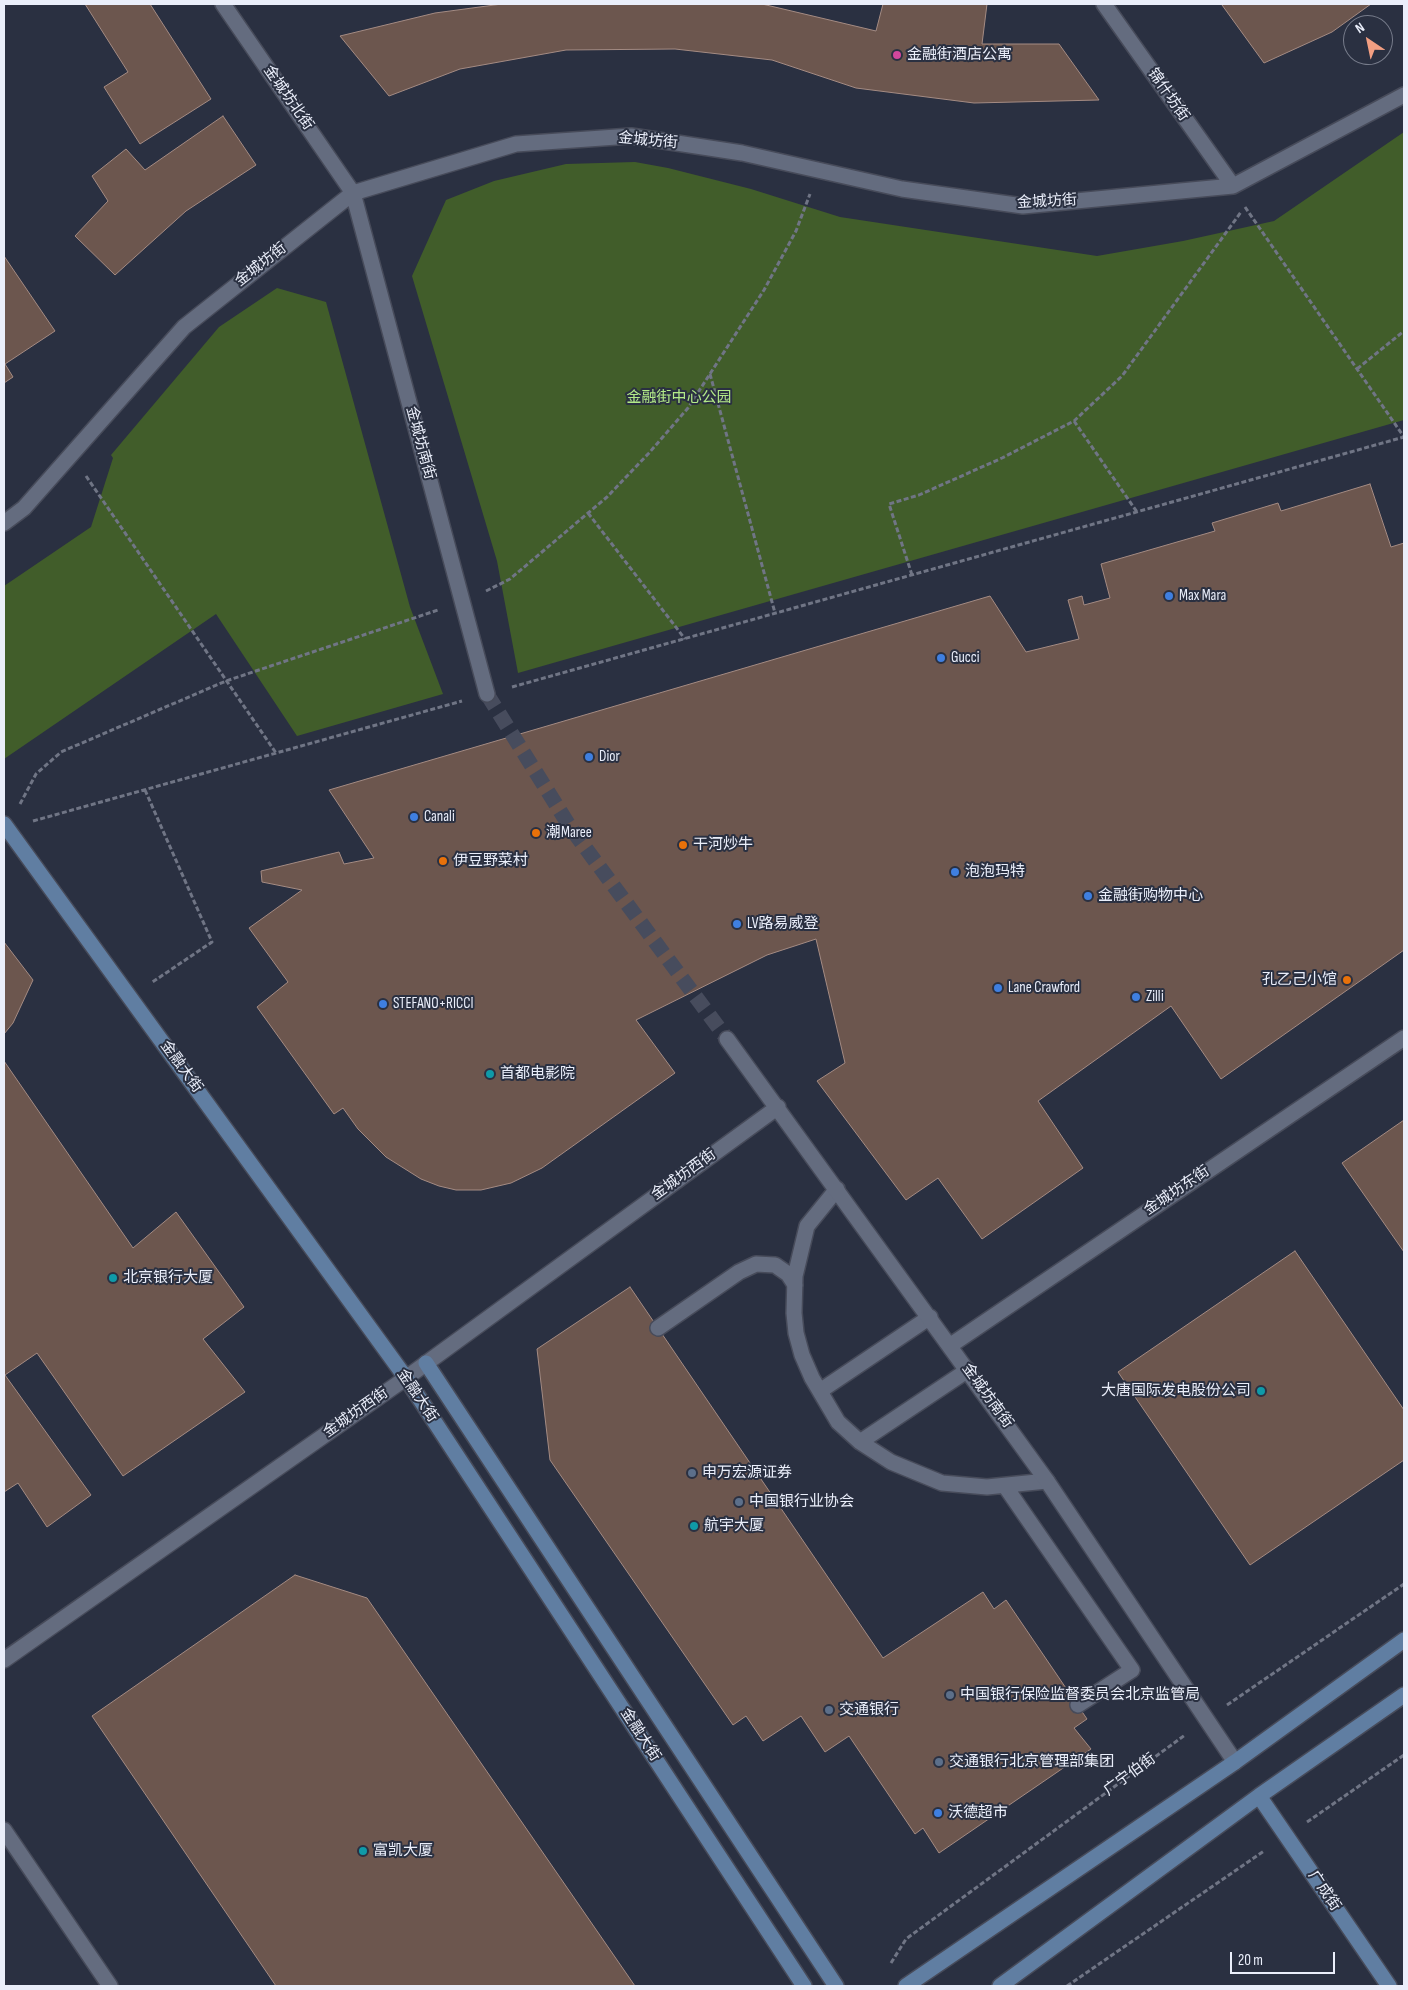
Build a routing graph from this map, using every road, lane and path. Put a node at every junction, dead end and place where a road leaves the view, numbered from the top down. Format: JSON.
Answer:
{"nodes":[{"id":1,"x":223,"y":4,"type":"edge"},
{"id":2,"x":1104,"y":4,"type":"edge"},
{"id":3,"x":1404,"y":95,"type":"edge"},
{"id":4,"x":819,"y":170,"type":"junction"},
{"id":5,"x":1233,"y":186,"type":"junction"},
{"id":6,"x":353,"y":193,"type":"junction"},
{"id":7,"x":1245,"y":206,"type":"junction"},
{"id":8,"x":1404,"y":331,"type":"edge"},
{"id":9,"x":1357,"y":369,"type":"junction"},
{"id":10,"x":710,"y":374,"type":"junction"},
{"id":11,"x":1074,"y":420,"type":"junction"},
{"id":12,"x":1404,"y":437,"type":"edge"},
{"id":13,"x":71,"y":455,"type":"junction"},
{"id":14,"x":1138,"y":512,"type":"junction"},
{"id":15,"x":588,"y":513,"type":"junction"},
{"id":16,"x":4,"y":523,"type":"edge"},
{"id":17,"x":912,"y":575,"type":"junction"},
{"id":18,"x":462,"y":602,"type":"junction"},
{"id":19,"x":775,"y":614,"type":"junction"},
{"id":20,"x":685,"y":639,"type":"junction"},
{"id":21,"x":226,"y":681,"type":"junction"},
{"id":22,"x":487,"y":694,"type":"junction"},
{"id":23,"x":276,"y":754,"type":"junction"},
{"id":24,"x":145,"y":790,"type":"junction"},
{"id":25,"x":5,"y":826,"type":"edge"},
{"id":26,"x":130,"y":997,"type":"junction"},
{"id":27,"x":1404,"y":1038,"type":"edge"},
{"id":28,"x":727,"y":1039,"type":"tunnel mouth"},
{"id":29,"x":778,"y":1107,"type":"junction"},
{"id":30,"x":837,"y":1189,"type":"junction"},
{"id":31,"x":795,"y":1285,"type":"junction"},
{"id":32,"x":930,"y":1317,"type":"junction"},
{"id":33,"x":658,"y":1328,"type":"dead end"},
{"id":34,"x":951,"y":1345,"type":"junction"},
{"id":35,"x":426,"y":1363,"type":"junction"},
{"id":36,"x":968,"y":1370,"type":"junction"},
{"id":37,"x":406,"y":1378,"type":"junction"},
{"id":38,"x":820,"y":1391,"type":"junction"},
{"id":39,"x":860,"y":1442,"type":"junction"},
{"id":40,"x":1048,"y":1481,"type":"junction"},
{"id":41,"x":1005,"y":1486,"type":"junction"},
{"id":42,"x":1404,"y":1584,"type":"edge"},
{"id":43,"x":1404,"y":1640,"type":"edge"},
{"id":44,"x":4,"y":1660,"type":"edge"},
{"id":45,"x":1404,"y":1696,"type":"edge"},
{"id":46,"x":1078,"y":1705,"type":"dead end"},
{"id":47,"x":1206,"y":1720,"type":"junction"},
{"id":48,"x":1404,"y":1755,"type":"edge"},
{"id":49,"x":1235,"y":1762,"type":"junction"},
{"id":50,"x":1259,"y":1796,"type":"junction"},
{"id":51,"x":4,"y":1830,"type":"edge"},
{"id":52,"x":1287,"y":1835,"type":"junction"},
{"id":53,"x":886,"y":1971,"type":"dead end"},
{"id":54,"x":110,"y":1986,"type":"edge"},
{"id":55,"x":804,"y":1986,"type":"edge"},
{"id":56,"x":836,"y":1986,"type":"edge"},
{"id":57,"x":906,"y":1986,"type":"edge"},
{"id":58,"x":1000,"y":1986,"type":"edge"},
{"id":59,"x":1067,"y":1986,"type":"edge"},
{"id":60,"x":1389,"y":1986,"type":"edge"}],
"edges":[{"from":1,"to":6,"type":"street","name":"金城坊北街"},
{"from":2,"to":5,"type":"street","name":"锦什坊街"},
{"from":3,"to":5,"type":"street","name":"金城坊街"},
{"from":4,"to":5,"type":"street","name":"金城坊街"},
{"from":4,"to":6,"type":"street","name":"金城坊街"},
{"from":4,"to":10,"type":"path"},
{"from":5,"to":7,"type":"path"},
{"from":6,"to":13,"type":"street","name":"金城坊街"},
{"from":6,"to":18,"type":"street","name":"金城坊南街"},
{"from":7,"to":9,"type":"path"},
{"from":7,"to":11,"type":"path"},
{"from":8,"to":9,"type":"path"},
{"from":9,"to":12,"type":"path"},
{"from":10,"to":15,"type":"path"},
{"from":10,"to":19,"type":"path"},
{"from":11,"to":14,"type":"path"},
{"from":11,"to":17,"type":"path"},
{"from":12,"to":14,"type":"path"},
{"from":13,"to":16,"type":"street","name":"金城坊街"},
{"from":13,"to":21,"type":"path"},
{"from":14,"to":17,"type":"path"},
{"from":15,"to":18,"type":"path"},
{"from":15,"to":20,"type":"path"},
{"from":17,"to":19,"type":"path"},
{"from":18,"to":21,"type":"path"},
{"from":18,"to":22,"type":"street","name":"金城坊南街"},
{"from":19,"to":20,"type":"path"},
{"from":20,"to":22,"type":"path"},
{"from":21,"to":23,"type":"path"},
{"from":21,"to":25,"type":"path"},
{"from":22,"to":23,"type":"path"},
{"from":23,"to":24,"type":"path"},
{"from":24,"to":25,"type":"path"},
{"from":24,"to":26,"type":"path"},
{"from":25,"to":26,"type":"main road","name":"金融大街"},
{"from":26,"to":37,"type":"main road","name":"金融大街"},
{"from":27,"to":34,"type":"street","name":"金城坊东街"},
{"from":28,"to":29,"type":"street","name":"金城坊南街"},
{"from":29,"to":30,"type":"street","name":"金城坊南街"},
{"from":29,"to":35,"type":"street","name":"金城坊西街"},
{"from":30,"to":31,"type":"street"},
{"from":30,"to":32,"type":"street","name":"金城坊南街"},
{"from":31,"to":33,"type":"street"},
{"from":31,"to":38,"type":"street"},
{"from":32,"to":34,"type":"street","name":"金城坊南街"},
{"from":32,"to":38,"type":"street"},
{"from":34,"to":36,"type":"street","name":"金城坊南街"},
{"from":35,"to":37,"type":"street","name":"金城坊西街"},
{"from":35,"to":56,"type":"main road"},
{"from":36,"to":39,"type":"street"},
{"from":36,"to":40,"type":"street","name":"金城坊南街"},
{"from":37,"to":44,"type":"street","name":"金城坊西街"},
{"from":37,"to":55,"type":"main road","name":"金融大街"},
{"from":38,"to":39,"type":"street"},
{"from":39,"to":41,"type":"street"},
{"from":40,"to":41,"type":"street"},
{"from":40,"to":47,"type":"street","name":"金城坊南街"},
{"from":41,"to":46,"type":"street"},
{"from":42,"to":47,"type":"path","name":"广宁伯街"},
{"from":43,"to":49,"type":"main road"},
{"from":45,"to":50,"type":"main road"},
{"from":47,"to":49,"type":"street","name":"金城坊南街"},
{"from":47,"to":53,"type":"path","name":"广宁伯街"},
{"from":48,"to":52,"type":"path"},
{"from":49,"to":57,"type":"main road"},
{"from":50,"to":52,"type":"main road","name":"广成街"},
{"from":50,"to":58,"type":"main road"},
{"from":51,"to":54,"type":"street"},
{"from":52,"to":59,"type":"path"},
{"from":52,"to":60,"type":"main road","name":"广成街"}]}
